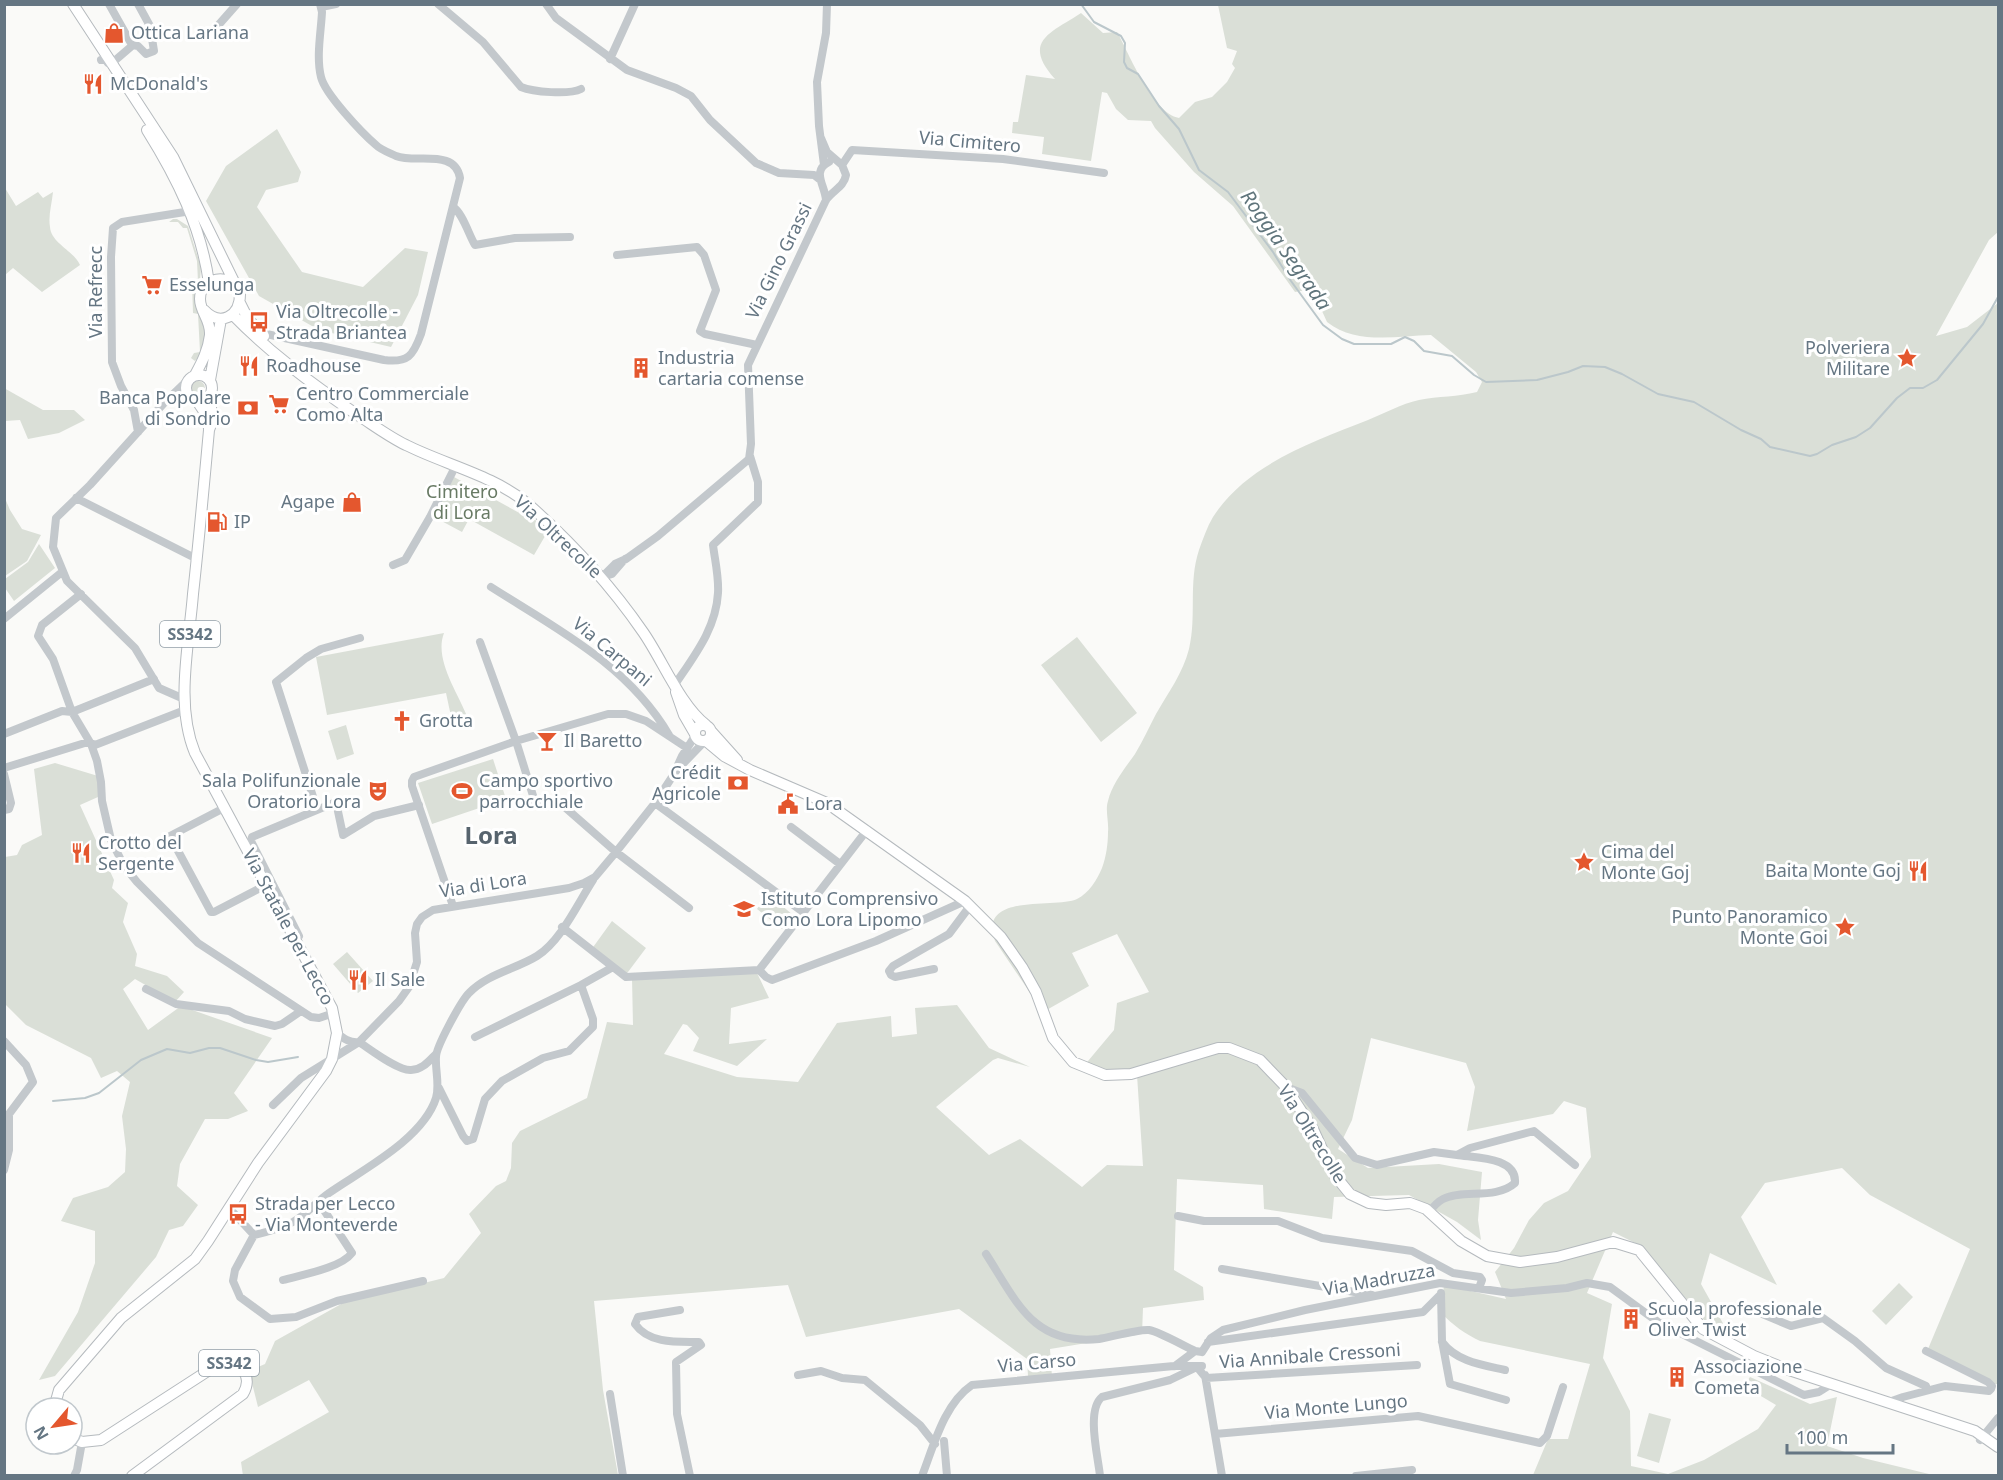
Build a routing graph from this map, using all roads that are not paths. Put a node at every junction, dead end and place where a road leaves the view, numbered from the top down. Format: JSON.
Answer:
{"nodes":[{"id":1,"x":109,"y":4,"type":"edge"},
{"id":2,"x":138,"y":4,"type":"edge"},
{"id":3,"x":237,"y":4,"type":"edge"},
{"id":4,"x":336,"y":4,"type":"edge"},
{"id":5,"x":438,"y":4,"type":"edge"},
{"id":6,"x":546,"y":4,"type":"edge"},
{"id":7,"x":635,"y":4,"type":"edge"},
{"id":8,"x":827,"y":4,"type":"edge"},
{"id":9,"x":320,"y":5,"type":"edge"},
{"id":10,"x":69,"y":7,"type":"edge"},
{"id":11,"x":214,"y":30,"type":"dead end"},
{"id":12,"x":132,"y":45,"type":"junction"},
{"id":13,"x":104,"y":57,"type":"junction"},
{"id":14,"x":610,"y":59,"type":"junction"},
{"id":15,"x":581,"y":89,"type":"dead end"},
{"id":16,"x":128,"y":100,"type":"junction"},
{"id":17,"x":141,"y":107,"type":"junction"},
{"id":18,"x":821,"y":138,"type":"junction"},
{"id":19,"x":839,"y":163,"type":"junction"},
{"id":20,"x":1104,"y":173,"type":"dead end"},
{"id":21,"x":820,"y":175,"type":"junction"},
{"id":22,"x":836,"y":189,"type":"junction"},
{"id":23,"x":826,"y":200,"type":"junction"},
{"id":24,"x":453,"y":207,"type":"junction"},
{"id":25,"x":191,"y":211,"type":"junction"},
{"id":26,"x":570,"y":237,"type":"dead end"},
{"id":27,"x":617,"y":255,"type":"dead end"},
{"id":28,"x":209,"y":283,"type":"junction"},
{"id":29,"x":236,"y":287,"type":"junction"},
{"id":30,"x":240,"y":303,"type":"junction"},
{"id":31,"x":204,"y":310,"type":"junction"},
{"id":32,"x":233,"y":315,"type":"junction"},
{"id":33,"x":221,"y":319,"type":"junction"},
{"id":34,"x":262,"y":333,"type":"junction"},
{"id":35,"x":757,"y":345,"type":"junction"},
{"id":36,"x":279,"y":357,"type":"junction"},
{"id":37,"x":191,"y":378,"type":"junction"},
{"id":38,"x":210,"y":380,"type":"junction"},
{"id":39,"x":209,"y":396,"type":"junction"},
{"id":40,"x":193,"y":400,"type":"junction"},
{"id":41,"x":165,"y":402,"type":"junction"},
{"id":42,"x":209,"y":430,"type":"junction"},
{"id":43,"x":138,"y":432,"type":"junction"},
{"id":44,"x":750,"y":456,"type":"junction"},
{"id":45,"x":455,"y":467,"type":"junction"},
{"id":46,"x":76,"y":498,"type":"junction"},
{"id":47,"x":197,"y":559,"type":"junction"},
{"id":48,"x":393,"y":565,"type":"dead end"},
{"id":49,"x":62,"y":572,"type":"junction"},
{"id":50,"x":602,"y":577,"type":"junction"},
{"id":51,"x":491,"y":587,"type":"dead end"},
{"id":52,"x":81,"y":594,"type":"junction"},
{"id":53,"x":4,"y":619,"type":"edge"},
{"id":54,"x":360,"y":638,"type":"dead end"},
{"id":55,"x":480,"y":642,"type":"dead end"},
{"id":56,"x":154,"y":679,"type":"junction"},
{"id":57,"x":674,"y":686,"type":"junction"},
{"id":58,"x":185,"y":704,"type":"junction"},
{"id":59,"x":72,"y":712,"type":"junction"},
{"id":60,"x":4,"y":734,"type":"edge"},
{"id":61,"x":703,"y":735,"type":"junction"},
{"id":62,"x":670,"y":736,"type":"junction"},
{"id":63,"x":516,"y":741,"type":"junction"},
{"id":64,"x":88,"y":742,"type":"junction"},
{"id":65,"x":687,"y":748,"type":"junction"},
{"id":66,"x":4,"y":768,"type":"edge"},
{"id":67,"x":676,"y":771,"type":"junction"},
{"id":68,"x":4,"y":774,"type":"edge"},
{"id":69,"x":655,"y":802,"type":"junction"},
{"id":70,"x":419,"y":805,"type":"junction"},
{"id":71,"x":224,"y":808,"type":"junction"},
{"id":72,"x":317,"y":809,"type":"junction"},
{"id":73,"x":4,"y":810,"type":"edge"},
{"id":74,"x":792,"y":827,"type":"dead end"},
{"id":75,"x":867,"y":830,"type":"junction"},
{"id":76,"x":616,"y":852,"type":"junction"},
{"id":77,"x":840,"y":864,"type":"junction"},
{"id":78,"x":595,"y":877,"type":"junction"},
{"id":79,"x":266,"y":885,"type":"junction"},
{"id":80,"x":967,"y":904,"type":"junction"},
{"id":81,"x":453,"y":906,"type":"junction"},
{"id":82,"x":689,"y":908,"type":"dead end"},
{"id":83,"x":803,"y":912,"type":"junction"},
{"id":84,"x":562,"y":927,"type":"junction"},
{"id":85,"x":300,"y":949,"type":"junction"},
{"id":86,"x":613,"y":967,"type":"junction"},
{"id":87,"x":934,"y":969,"type":"dead end"},
{"id":88,"x":759,"y":970,"type":"junction"},
{"id":89,"x":581,"y":985,"type":"junction"},
{"id":90,"x":146,"y":989,"type":"dead end"},
{"id":91,"x":301,"y":1011,"type":"junction"},
{"id":92,"x":334,"y":1013,"type":"junction"},
{"id":93,"x":336,"y":1033,"type":"junction"},
{"id":94,"x":475,"y":1036,"type":"dead end"},
{"id":95,"x":4,"y":1041,"type":"edge"},
{"id":96,"x":359,"y":1042,"type":"junction"},
{"id":97,"x":436,"y":1054,"type":"junction"},
{"id":98,"x":332,"y":1059,"type":"junction"},
{"id":99,"x":437,"y":1084,"type":"junction"},
{"id":100,"x":1285,"y":1086,"type":"junction"},
{"id":101,"x":273,"y":1105,"type":"dead end"},
{"id":102,"x":1457,"y":1155,"type":"junction"},
{"id":103,"x":1575,"y":1165,"type":"dead end"},
{"id":104,"x":4,"y":1170,"type":"edge"},
{"id":105,"x":318,"y":1201,"type":"junction"},
{"id":106,"x":229,"y":1208,"type":"junction"},
{"id":107,"x":1429,"y":1212,"type":"junction"},
{"id":108,"x":1178,"y":1216,"type":"dead end"},
{"id":109,"x":254,"y":1235,"type":"junction"},
{"id":110,"x":986,"y":1254,"type":"dead end"},
{"id":111,"x":1222,"y":1269,"type":"dead end"},
{"id":112,"x":283,"y":1280,"type":"dead end"},
{"id":113,"x":423,"y":1281,"type":"dead end"},
{"id":114,"x":1440,"y":1283,"type":"junction"},
{"id":115,"x":1479,"y":1288,"type":"junction"},
{"id":116,"x":1441,"y":1294,"type":"junction"},
{"id":117,"x":1379,"y":1296,"type":"junction"},
{"id":118,"x":1741,"y":1305,"type":"dead end"},
{"id":119,"x":680,"y":1310,"type":"dead end"},
{"id":120,"x":1442,"y":1341,"type":"junction"},
{"id":121,"x":1208,"y":1342,"type":"junction"},
{"id":122,"x":1926,"y":1351,"type":"dead end"},
{"id":123,"x":1197,"y":1360,"type":"junction"},
{"id":124,"x":1417,"y":1365,"type":"dead end"},
{"id":125,"x":1505,"y":1370,"type":"dead end"},
{"id":126,"x":798,"y":1376,"type":"dead end"},
{"id":127,"x":1206,"y":1378,"type":"junction"},
{"id":128,"x":1830,"y":1385,"type":"junction"},
{"id":129,"x":1563,"y":1387,"type":"dead end"},
{"id":130,"x":1927,"y":1390,"type":"junction"},
{"id":131,"x":610,"y":1394,"type":"dead end"},
{"id":132,"x":58,"y":1396,"type":"edge"},
{"id":133,"x":1506,"y":1400,"type":"dead end"},
{"id":134,"x":1889,"y":1402,"type":"junction"},
{"id":135,"x":1998,"y":1418,"type":"edge"},
{"id":136,"x":1215,"y":1434,"type":"junction"},
{"id":137,"x":1982,"y":1439,"type":"junction"},
{"id":138,"x":84,"y":1440,"type":"edge"},
{"id":139,"x":939,"y":1442,"type":"junction"},
{"id":140,"x":1998,"y":1447,"type":"edge"},
{"id":141,"x":1998,"y":1453,"type":"edge"},
{"id":142,"x":77,"y":1456,"type":"edge"},
{"id":143,"x":1412,"y":1470,"type":"dead end"},
{"id":144,"x":74,"y":1476,"type":"edge"},
{"id":145,"x":132,"y":1476,"type":"edge"},
{"id":146,"x":623,"y":1476,"type":"edge"},
{"id":147,"x":690,"y":1476,"type":"edge"},
{"id":148,"x":922,"y":1476,"type":"edge"},
{"id":149,"x":947,"y":1476,"type":"edge"},
{"id":150,"x":1100,"y":1476,"type":"edge"},
{"id":151,"x":1222,"y":1476,"type":"edge"},
{"id":152,"x":1356,"y":1476,"type":"edge"}],
"edges":[{"from":1,"to":12,"type":"street"},
{"from":2,"to":12,"type":"street"},
{"from":3,"to":11,"type":"street"},
{"from":4,"to":9,"type":"street"},
{"from":5,"to":15,"type":"street"},
{"from":6,"to":14,"type":"street"},
{"from":7,"to":14,"type":"street"},
{"from":8,"to":18,"type":"street","name":"Via Gino Grassi"},
{"from":9,"to":24,"type":"street"},
{"from":10,"to":13,"type":"main road"},
{"from":10,"to":13,"type":"main road"},
{"from":12,"to":13,"type":"street"},
{"from":13,"to":16,"type":"main road"},
{"from":13,"to":17,"type":"main road"},
{"from":14,"to":21,"type":"street"},
{"from":16,"to":17,"type":"street"},
{"from":16,"to":25,"type":"main road"},
{"from":17,"to":29,"type":"main road"},
{"from":18,"to":19,"type":"street","name":"Via Gino Grassi"},
{"from":18,"to":21,"type":"street","name":"Via Gino Grassi"},
{"from":19,"to":20,"type":"street","name":"Via Cimitero"},
{"from":19,"to":21,"type":"street"},
{"from":19,"to":22,"type":"street"},
{"from":21,"to":22,"type":"street"},
{"from":21,"to":23,"type":"street","name":"Via Gino Grassi"},
{"from":22,"to":23,"type":"street","name":"Via Gino Grassi"},
{"from":23,"to":35,"type":"street","name":"Via Gino Grassi"},
{"from":24,"to":26,"type":"street"},
{"from":24,"to":34,"type":"street"},
{"from":25,"to":28,"type":"main road"},
{"from":25,"to":43,"type":"street","name":"Via Refrecc"},
{"from":27,"to":35,"type":"street"},
{"from":28,"to":29,"type":"main road"},
{"from":28,"to":31,"type":"main road"},
{"from":29,"to":30,"type":"main road"},
{"from":30,"to":32,"type":"main road"},
{"from":30,"to":34,"type":"main road","name":"Via Oltrecolle"},
{"from":31,"to":33,"type":"main road"},
{"from":31,"to":37,"type":"main road"},
{"from":32,"to":33,"type":"main road"},
{"from":32,"to":36,"type":"main road","name":"Via Oltrecolle"},
{"from":33,"to":38,"type":"main road"},
{"from":34,"to":36,"type":"main road","name":"Via Oltrecolle"},
{"from":35,"to":44,"type":"street","name":"Via Gino Grassi"},
{"from":36,"to":45,"type":"main road","name":"Via Oltrecolle"},
{"from":37,"to":38,"type":"main road"},
{"from":37,"to":40,"type":"main road"},
{"from":37,"to":41,"type":"street"},
{"from":38,"to":39,"type":"main road"},
{"from":39,"to":40,"type":"main road"},
{"from":39,"to":42,"type":"main road","name":"Via Statale per Lecco"},
{"from":40,"to":41,"type":"street"},
{"from":40,"to":42,"type":"main road","name":"Via Statale per Lecco"},
{"from":41,"to":43,"type":"street"},
{"from":42,"to":47,"type":"main road","name":"Via Statale per Lecco","number":"SS342"},
{"from":43,"to":46,"type":"street"},
{"from":44,"to":50,"type":"street"},
{"from":44,"to":57,"type":"street"},
{"from":45,"to":48,"type":"street"},
{"from":45,"to":50,"type":"main road","name":"Via Oltrecolle"},
{"from":46,"to":47,"type":"street"},
{"from":46,"to":49,"type":"street"},
{"from":47,"to":58,"type":"main road","name":"Via Statale per Lecco","number":"SS342"},
{"from":49,"to":52,"type":"street"},
{"from":49,"to":53,"type":"street"},
{"from":50,"to":57,"type":"main road","name":"Via Oltrecolle"},
{"from":51,"to":62,"type":"street","name":"Via Carpani"},
{"from":52,"to":56,"type":"street"},
{"from":52,"to":59,"type":"street"},
{"from":54,"to":72,"type":"street"},
{"from":55,"to":63,"type":"street"},
{"from":56,"to":58,"type":"street"},
{"from":56,"to":59,"type":"street"},
{"from":57,"to":61,"type":"main road","name":"Via Oltrecolle"},
{"from":58,"to":64,"type":"street"},
{"from":58,"to":71,"type":"main road","name":"Via Statale per Lecco","number":"SS342"},
{"from":59,"to":60,"type":"street"},
{"from":59,"to":64,"type":"street"},
{"from":61,"to":65,"type":"street","name":"Via di Lora"},
{"from":61,"to":67,"type":"street","name":"Via di Lora"},
{"from":61,"to":75,"type":"main road","name":"Via Oltrecolle"},
{"from":62,"to":63,"type":"street"},
{"from":62,"to":65,"type":"street"},
{"from":63,"to":70,"type":"street"},
{"from":63,"to":76,"type":"street"},
{"from":64,"to":66,"type":"street"},
{"from":64,"to":91,"type":"street"},
{"from":65,"to":67,"type":"street","name":"Via di Lora"},
{"from":67,"to":69,"type":"street","name":"Via di Lora"},
{"from":68,"to":73,"type":"street"},
{"from":69,"to":76,"type":"street","name":"Via di Lora"},
{"from":69,"to":83,"type":"street"},
{"from":70,"to":72,"type":"street"},
{"from":70,"to":81,"type":"street"},
{"from":71,"to":79,"type":"main road","name":"Via Statale per Lecco","number":"SS342"},
{"from":71,"to":79,"type":"street"},
{"from":72,"to":85,"type":"street"},
{"from":74,"to":77,"type":"street"},
{"from":75,"to":77,"type":"street"},
{"from":75,"to":80,"type":"main road","name":"Via Oltrecolle"},
{"from":76,"to":78,"type":"street","name":"Via di Lora"},
{"from":76,"to":82,"type":"street"},
{"from":77,"to":83,"type":"street"},
{"from":78,"to":81,"type":"street","name":"Via di Lora"},
{"from":78,"to":84,"type":"street"},
{"from":79,"to":85,"type":"main road","name":"Via Statale per Lecco","number":"SS342"},
{"from":80,"to":87,"type":"street"},
{"from":80,"to":88,"type":"street"},
{"from":80,"to":100,"type":"main road","name":"Via Oltrecolle"},
{"from":81,"to":96,"type":"street","name":"Via di Lora"},
{"from":83,"to":88,"type":"street"},
{"from":84,"to":86,"type":"street"},
{"from":84,"to":97,"type":"street"},
{"from":85,"to":92,"type":"main road","name":"Via Statale per Lecco","number":"SS342"},
{"from":86,"to":88,"type":"street"},
{"from":86,"to":89,"type":"street"},
{"from":89,"to":94,"type":"street"},
{"from":89,"to":99,"type":"street"},
{"from":90,"to":91,"type":"street"},
{"from":91,"to":92,"type":"street"},
{"from":92,"to":93,"type":"main road","name":"Via Statale per Lecco","number":"SS342"},
{"from":93,"to":96,"type":"street"},
{"from":93,"to":98,"type":"main road","name":"Via Statale per Lecco","number":"SS342"},
{"from":95,"to":104,"type":"street"},
{"from":96,"to":97,"type":"street"},
{"from":96,"to":98,"type":"street","name":"Via di Lora"},
{"from":97,"to":99,"type":"street"},
{"from":98,"to":101,"type":"street","name":"Via di Lora"},
{"from":98,"to":106,"type":"main road","name":"Via Statale per Lecco","number":"SS342"},
{"from":99,"to":105,"type":"street"},
{"from":100,"to":102,"type":"street"},
{"from":100,"to":107,"type":"main road","name":"Via Oltrecolle"},
{"from":102,"to":103,"type":"street"},
{"from":102,"to":107,"type":"street"},
{"from":105,"to":109,"type":"street"},
{"from":105,"to":112,"type":"street"},
{"from":106,"to":109,"type":"street"},
{"from":106,"to":132,"type":"main road","name":"Via Statale per Lecco","number":"SS342"},
{"from":107,"to":128,"type":"main road","name":"Via Oltrecolle"},
{"from":108,"to":115,"type":"street"},
{"from":109,"to":113,"type":"street"},
{"from":110,"to":123,"type":"street"},
{"from":111,"to":117,"type":"street"},
{"from":114,"to":115,"type":"street","name":"Via Madruzza"},
{"from":114,"to":116,"type":"street"},
{"from":114,"to":117,"type":"street","name":"Via Madruzza"},
{"from":115,"to":128,"type":"street","name":"Via Madruzza"},
{"from":116,"to":120,"type":"street"},
{"from":116,"to":121,"type":"street"},
{"from":117,"to":121,"type":"street","name":"Via Madruzza"},
{"from":118,"to":130,"type":"street"},
{"from":119,"to":147,"type":"street"},
{"from":120,"to":125,"type":"street"},
{"from":120,"to":133,"type":"street"},
{"from":121,"to":123,"type":"street","name":"Via Madruzza"},
{"from":122,"to":130,"type":"street"},
{"from":123,"to":127,"type":"street"},
{"from":123,"to":139,"type":"street","name":"Via Carso"},
{"from":123,"to":150,"type":"street"},
{"from":124,"to":127,"type":"street","name":"Via Annibale Cressoni"},
{"from":126,"to":139,"type":"street"},
{"from":127,"to":136,"type":"street"},
{"from":128,"to":134,"type":"main road","name":"Via Oltrecolle"},
{"from":129,"to":136,"type":"street","name":"Via Monte Lungo"},
{"from":130,"to":134,"type":"street"},
{"from":131,"to":146,"type":"street"},
{"from":134,"to":137,"type":"main road","name":"Via Oltrecolle"},
{"from":135,"to":137,"type":"street"},
{"from":136,"to":151,"type":"street"},
{"from":137,"to":140,"type":"main road","name":"Via Oltrecolle"},
{"from":137,"to":141,"type":"main road","name":"Via Oltrecolle"},
{"from":138,"to":145,"type":"main road","number":"SS342"},
{"from":139,"to":148,"type":"street","name":"Via Carso"},
{"from":139,"to":149,"type":"street"},
{"from":142,"to":144,"type":"street"},
{"from":143,"to":152,"type":"street"}]}
